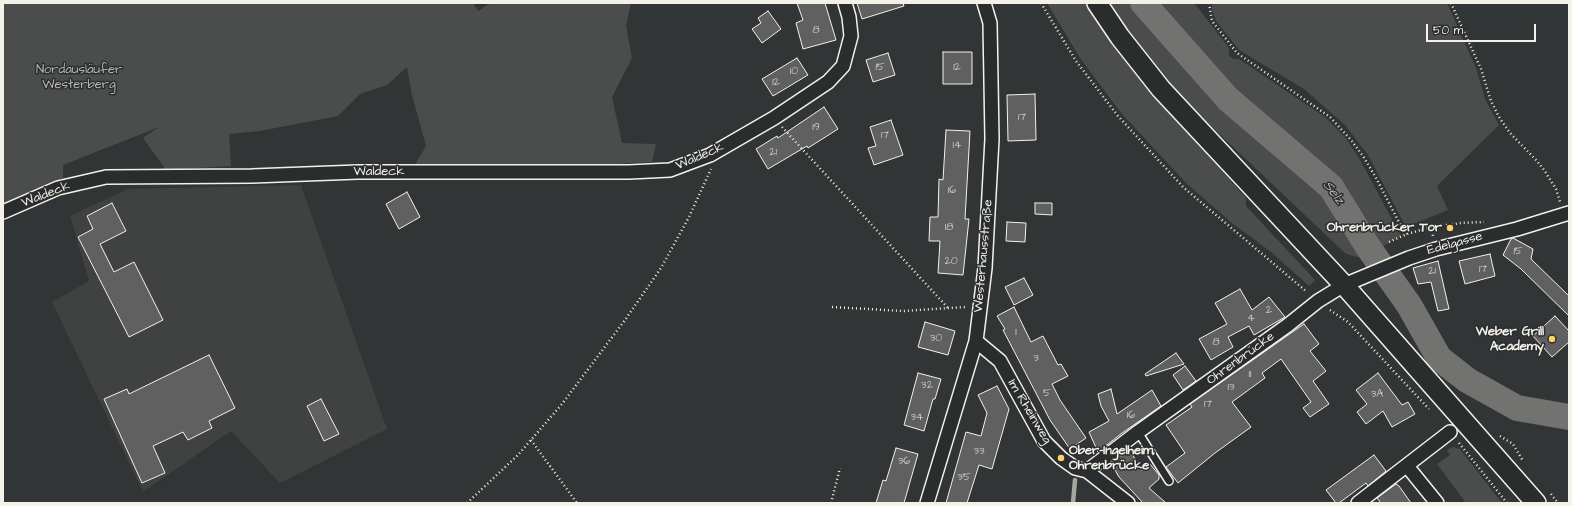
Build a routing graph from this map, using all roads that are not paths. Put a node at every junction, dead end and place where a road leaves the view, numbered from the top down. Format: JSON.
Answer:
{"nodes":[{"id":1,"x":845,"y":3,"type":"edge"},
{"id":2,"x":984,"y":3,"type":"edge"},
{"id":3,"x":1097,"y":3,"type":"edge"},
{"id":4,"x":3,"y":212,"type":"edge"},
{"id":5,"x":1566,"y":213,"type":"edge"},
{"id":6,"x":1344,"y":285,"type":"junction"},
{"id":7,"x":976,"y":341,"type":"junction"},
{"id":8,"x":1138,"y":432,"type":"junction"},
{"id":9,"x":1450,"y":432,"type":"road end"},
{"id":10,"x":1406,"y":466,"type":"junction"},
{"id":11,"x":1088,"y":471,"type":"junction"},
{"id":12,"x":1169,"y":481,"type":"dead end"},
{"id":13,"x":927,"y":503,"type":"edge"},
{"id":14,"x":1128,"y":503,"type":"edge"},
{"id":15,"x":1358,"y":503,"type":"edge"},
{"id":16,"x":1437,"y":503,"type":"edge"},
{"id":17,"x":1536,"y":503,"type":"edge"}],
"edges":[{"from":1,"to":4,"type":"street","name":"Waldeck"},
{"from":2,"to":7,"type":"street","name":"Westerhausstraße"},
{"from":3,"to":6,"type":"main road"},
{"from":5,"to":6,"type":"street","name":"Edelgasse"},
{"from":6,"to":8,"type":"street","name":"Ohrenbrücke"},
{"from":6,"to":17,"type":"main road"},
{"from":7,"to":11,"type":"street","name":"Im Rheinweg"},
{"from":7,"to":13,"type":"street","name":"Westerhausstraße"},
{"from":8,"to":11,"type":"street","name":"Ohrenbrücke"},
{"from":8,"to":12,"type":"lane"},
{"from":9,"to":10,"type":"street"},
{"from":10,"to":15,"type":"street"},
{"from":10,"to":16,"type":"street"},
{"from":11,"to":14,"type":"street","name":"Im Rheinweg"}]}
